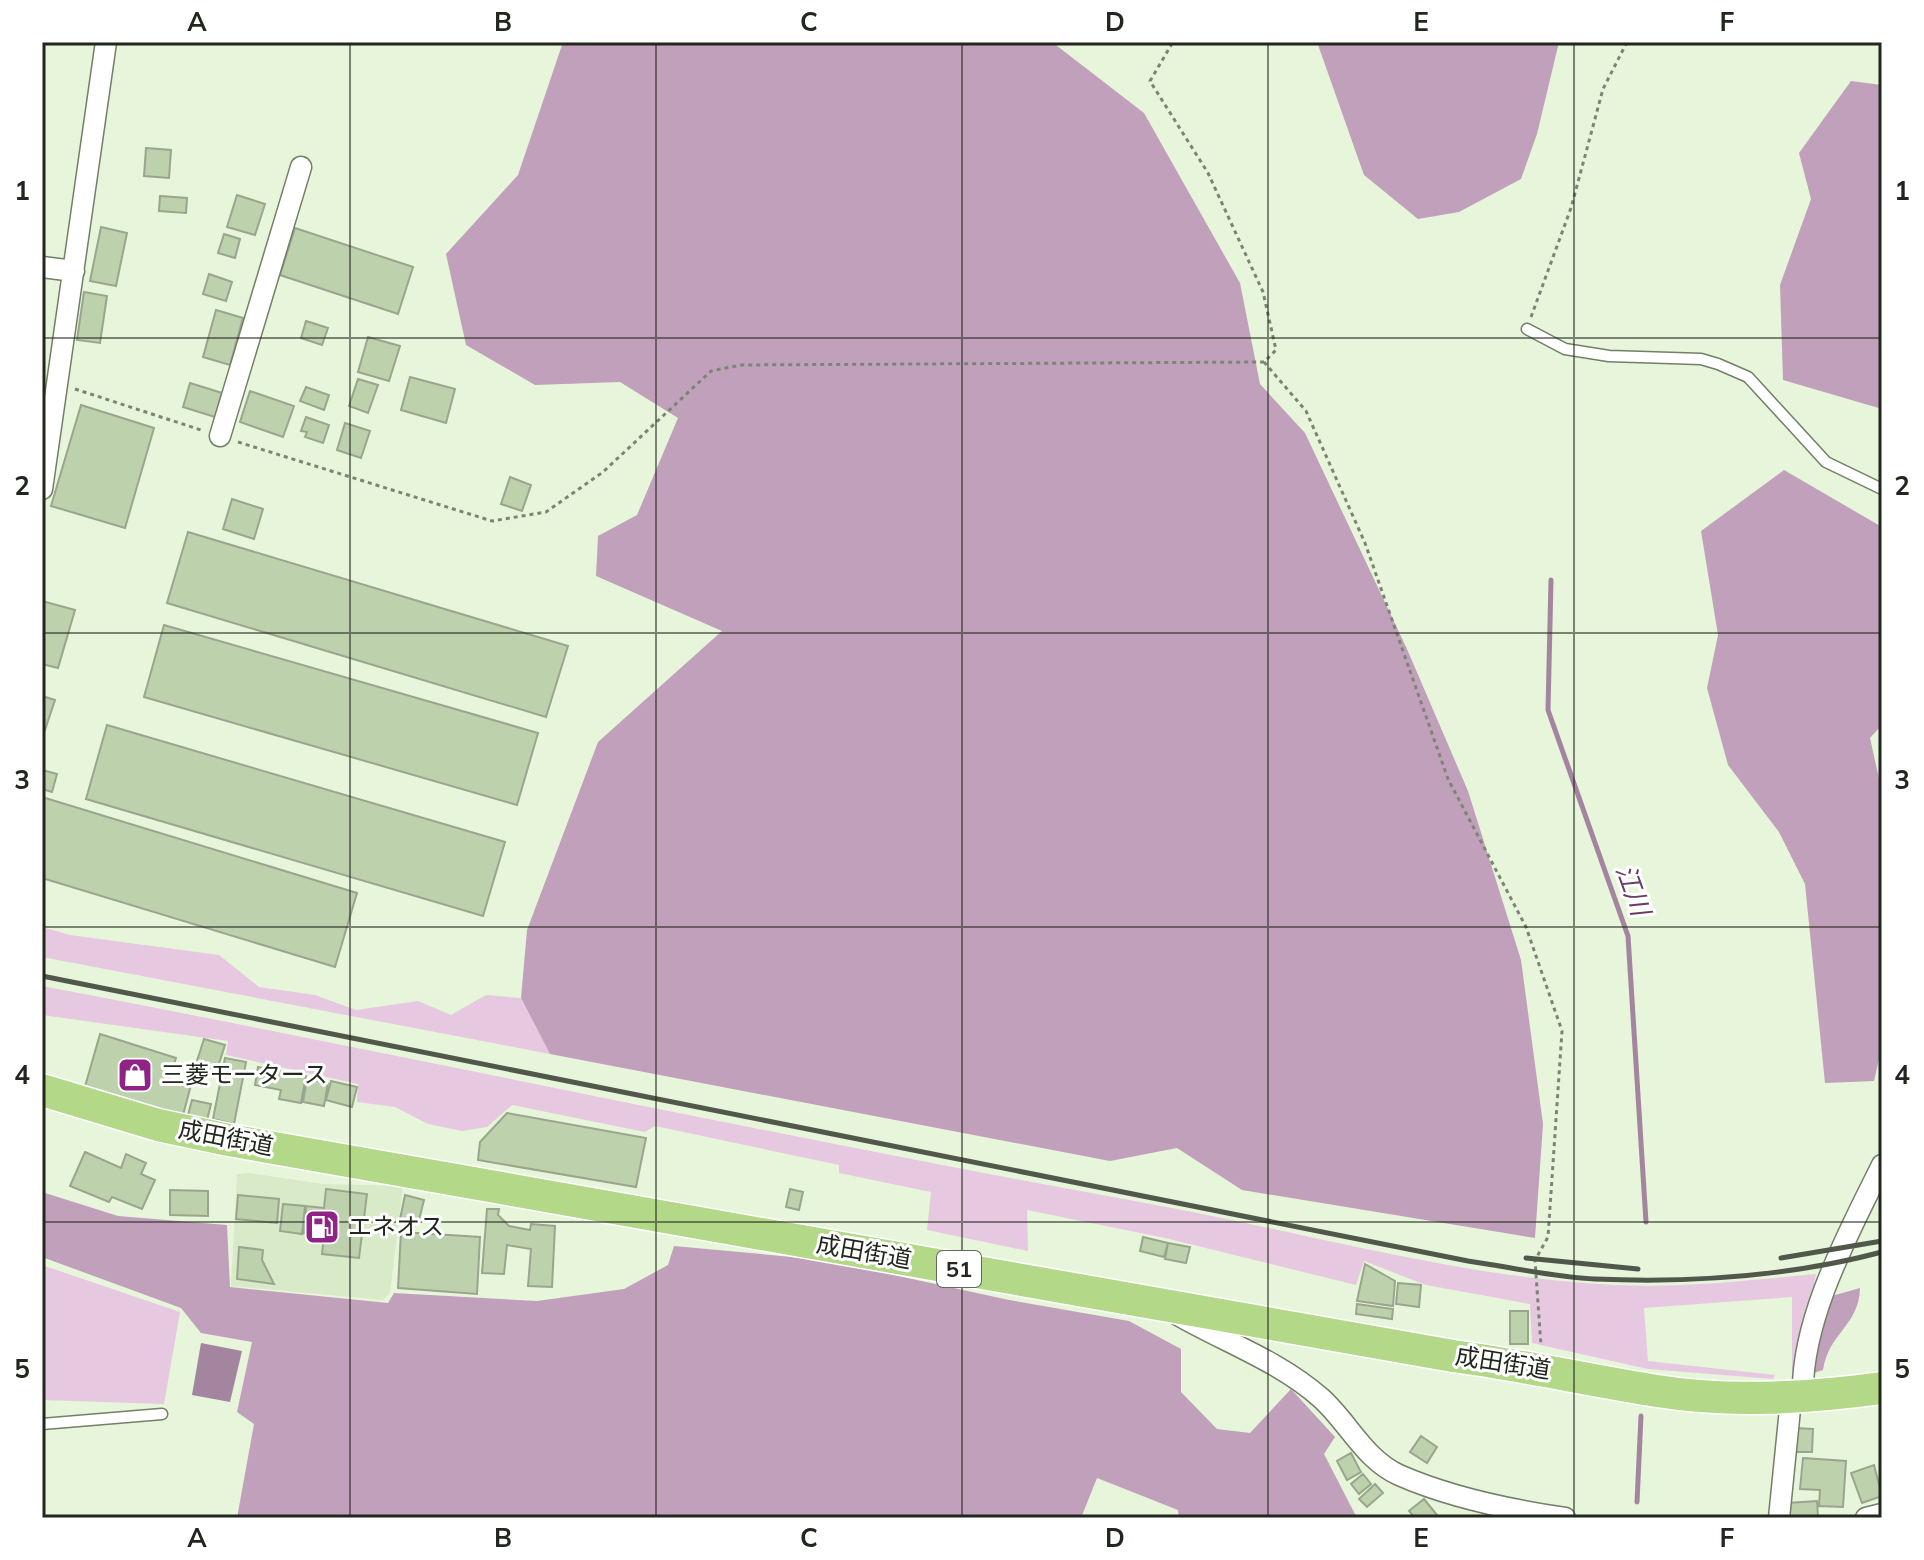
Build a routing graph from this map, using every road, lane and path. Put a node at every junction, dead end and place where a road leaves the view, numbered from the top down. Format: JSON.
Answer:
{"nodes":[{"id":1,"x":106,"y":42,"type":"edge"},
{"id":2,"x":1173,"y":42,"type":"edge"},
{"id":3,"x":1627,"y":42,"type":"edge"},
{"id":4,"x":301,"y":167,"type":"dead end"},
{"id":5,"x":42,"y":267,"type":"edge"},
{"id":6,"x":74,"y":271,"type":"junction"},
{"id":7,"x":1527,"y":329,"type":"joint"},
{"id":8,"x":1264,"y":362,"type":"junction"},
{"id":9,"x":51,"y":383,"type":"edge"},
{"id":10,"x":220,"y":436,"type":"junction"},
{"id":11,"x":42,"y":489,"type":"edge"},
{"id":12,"x":1882,"y":489,"type":"edge"},
{"id":13,"x":42,"y":1090,"type":"edge"},
{"id":14,"x":1882,"y":1165,"type":"edge"},
{"id":15,"x":1154,"y":1302,"type":"junction"},
{"id":16,"x":1541,"y":1368,"type":"junction"},
{"id":17,"x":1882,"y":1388,"type":"edge"},
{"id":18,"x":1797,"y":1398,"type":"junction"},
{"id":19,"x":162,"y":1414,"type":"dead end"},
{"id":20,"x":42,"y":1424,"type":"edge"},
{"id":21,"x":1882,"y":1514,"type":"edge"},
{"id":22,"x":1565,"y":1518,"type":"edge"},
{"id":23,"x":1779,"y":1518,"type":"edge"},
{"id":24,"x":1866,"y":1518,"type":"edge"}],
"edges":[{"from":1,"to":6,"type":"street"},
{"from":2,"to":8,"type":"path"},
{"from":3,"to":7,"type":"path"},
{"from":4,"to":10,"type":"street"},
{"from":5,"to":6,"type":"street"},
{"from":6,"to":9,"type":"street"},
{"from":7,"to":12,"type":"lane"},
{"from":8,"to":10,"type":"path"},
{"from":8,"to":16,"type":"path"},
{"from":9,"to":10,"type":"path"},
{"from":9,"to":11,"type":"street"},
{"from":13,"to":15,"type":"highway","name":"成田街道","number":"51"},
{"from":14,"to":18,"type":"street"},
{"from":15,"to":16,"type":"highway","name":"成田街道","number":"51"},
{"from":15,"to":22,"type":"street"},
{"from":16,"to":18,"type":"highway","name":"成田街道","number":"51"},
{"from":17,"to":18,"type":"highway","name":"成田街道","number":"51"},
{"from":18,"to":23,"type":"street"},
{"from":19,"to":20,"type":"lane"},
{"from":21,"to":24,"type":"street"}]}
